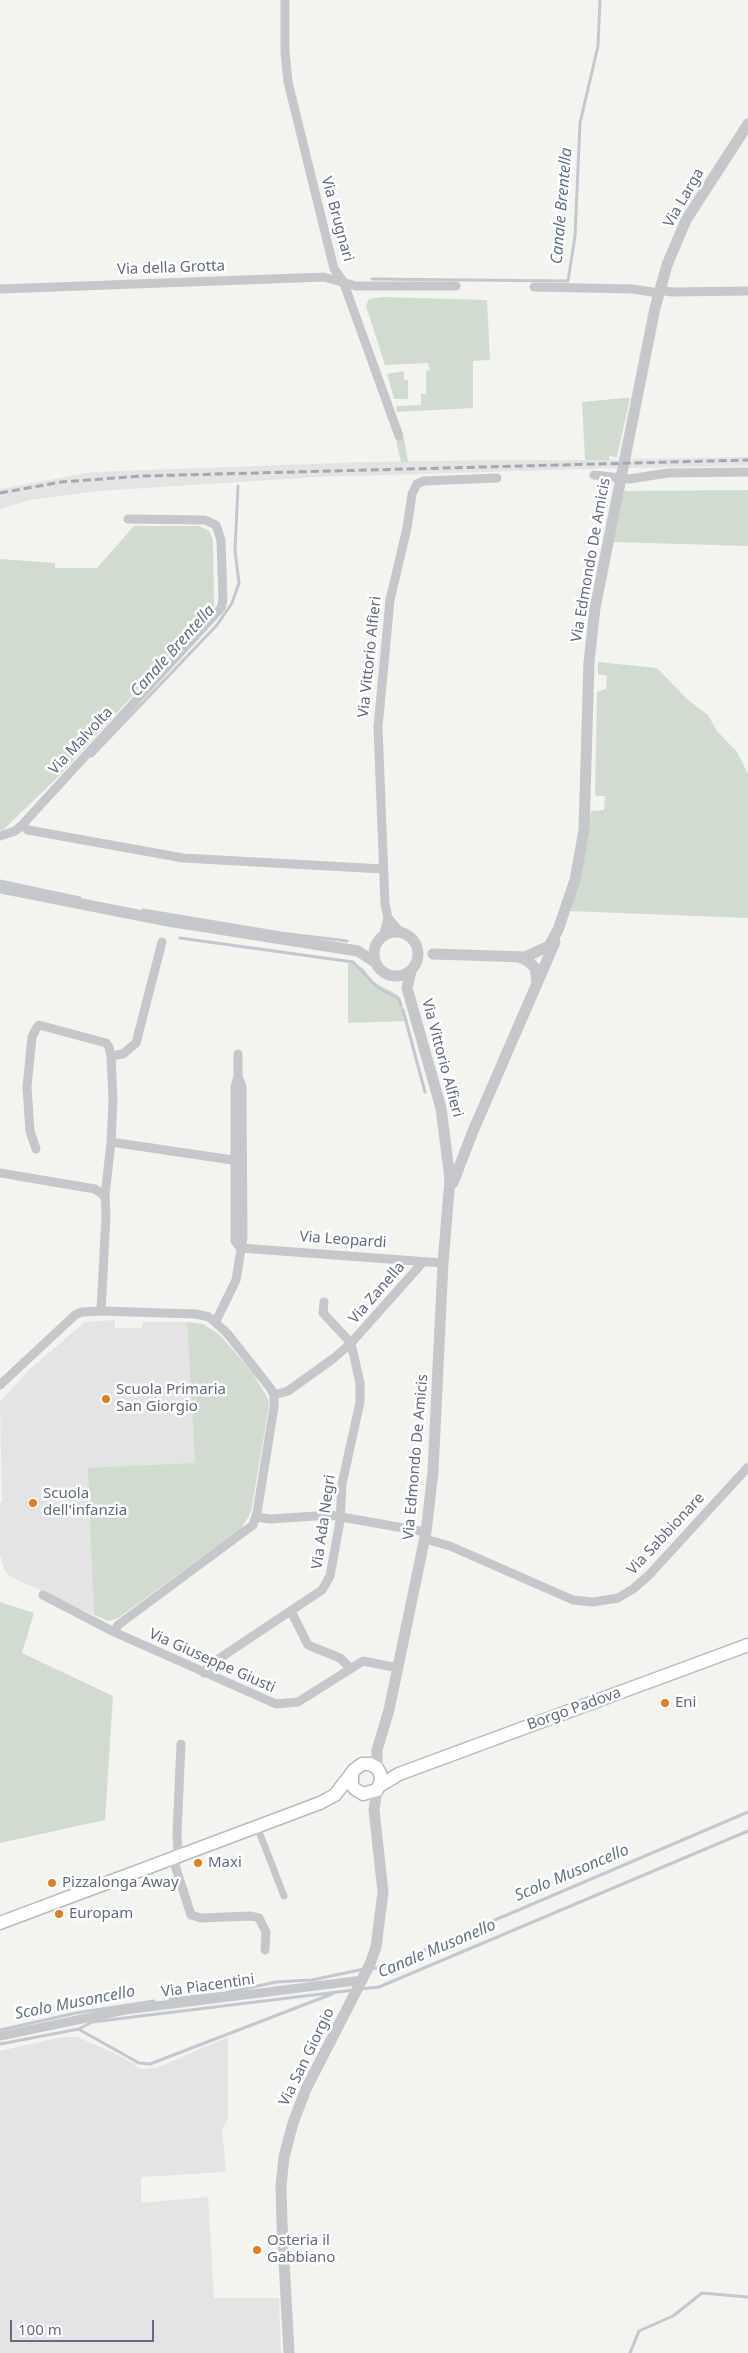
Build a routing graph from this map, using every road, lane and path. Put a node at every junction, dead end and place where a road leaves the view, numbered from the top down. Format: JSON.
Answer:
{"nodes":[{"id":1,"x":285,"y":0,"type":"edge"},
{"id":2,"x":748,"y":124,"type":"edge"},
{"id":3,"x":343,"y":281,"type":"junction"},
{"id":4,"x":456,"y":286,"type":"dead end"},
{"id":5,"x":534,"y":287,"type":"dead end"},
{"id":6,"x":0,"y":288,"type":"edge"},
{"id":7,"x":748,"y":291,"type":"edge"},
{"id":8,"x":659,"y":292,"type":"junction"},
{"id":9,"x":399,"y":436,"type":"dead end"},
{"id":10,"x":748,"y":472,"type":"edge"},
{"id":11,"x":594,"y":475,"type":"dead end"},
{"id":12,"x":497,"y":478,"type":"dead end"},
{"id":13,"x":620,"y":478,"type":"junction"},
{"id":14,"x":128,"y":519,"type":"dead end"},
{"id":15,"x":22,"y":825,"type":"junction"},
{"id":16,"x":0,"y":836,"type":"edge"},
{"id":17,"x":383,"y":869,"type":"junction"},
{"id":18,"x":0,"y":888,"type":"edge"},
{"id":19,"x":388,"y":918,"type":"junction"},
{"id":20,"x":559,"y":927,"type":"junction"},
{"id":21,"x":400,"y":932,"type":"junction"},
{"id":22,"x":381,"y":939,"type":"junction"},
{"id":23,"x":162,"y":942,"type":"dead end"},
{"id":24,"x":417,"y":945,"type":"junction"},
{"id":25,"x":358,"y":951,"type":"junction"},
{"id":26,"x":433,"y":954,"type":"junction"},
{"id":27,"x":488,"y":956,"type":"junction"},
{"id":28,"x":521,"y":958,"type":"junction"},
{"id":29,"x":376,"y":963,"type":"junction"},
{"id":30,"x":414,"y":968,"type":"junction"},
{"id":31,"x":390,"y":976,"type":"junction"},
{"id":32,"x":537,"y":983,"type":"junction"},
{"id":33,"x":407,"y":988,"type":"junction"},
{"id":34,"x":238,"y":1054,"type":"dead end"},
{"id":35,"x":111,"y":1056,"type":"junction"},
{"id":36,"x":473,"y":1131,"type":"junction"},
{"id":37,"x":446,"y":1137,"type":"junction"},
{"id":38,"x":111,"y":1142,"type":"junction"},
{"id":39,"x":36,"y":1149,"type":"dead end"},
{"id":40,"x":239,"y":1161,"type":"junction"},
{"id":41,"x":0,"y":1173,"type":"edge"},
{"id":42,"x":105,"y":1196,"type":"junction"},
{"id":43,"x":449,"y":1198,"type":"junction"},
{"id":44,"x":240,"y":1248,"type":"junction"},
{"id":45,"x":423,"y":1262,"type":"junction"},
{"id":46,"x":444,"y":1263,"type":"junction"},
{"id":47,"x":324,"y":1302,"type":"dead end"},
{"id":48,"x":101,"y":1311,"type":"junction"},
{"id":49,"x":216,"y":1321,"type":"junction"},
{"id":50,"x":351,"y":1343,"type":"junction"},
{"id":51,"x":1,"y":1381,"type":"edge"},
{"id":52,"x":274,"y":1395,"type":"junction"},
{"id":53,"x":748,"y":1467,"type":"edge"},
{"id":54,"x":256,"y":1517,"type":"junction"},
{"id":55,"x":341,"y":1517,"type":"junction"},
{"id":56,"x":426,"y":1535,"type":"junction"},
{"id":57,"x":43,"y":1595,"type":"dead end"},
{"id":58,"x":291,"y":1611,"type":"junction"},
{"id":59,"x":114,"y":1632,"type":"junction"},
{"id":60,"x":748,"y":1645,"type":"edge"},
{"id":61,"x":350,"y":1668,"type":"junction"},
{"id":62,"x":398,"y":1668,"type":"junction"},
{"id":63,"x":204,"y":1673,"type":"junction"},
{"id":64,"x":180,"y":1744,"type":"dead end"},
{"id":65,"x":378,"y":1744,"type":"junction"},
{"id":66,"x":377,"y":1768,"type":"junction"},
{"id":67,"x":354,"y":1771,"type":"junction"},
{"id":68,"x":399,"y":1774,"type":"junction"},
{"id":69,"x":378,"y":1788,"type":"junction"},
{"id":70,"x":360,"y":1793,"type":"junction"},
{"id":71,"x":335,"y":1794,"type":"junction"},
{"id":72,"x":374,"y":1810,"type":"junction"},
{"id":73,"x":260,"y":1834,"type":"dead end"},
{"id":74,"x":176,"y":1858,"type":"junction"},
{"id":75,"x":284,"y":1896,"type":"dead end"},
{"id":76,"x":0,"y":1923,"type":"edge"},
{"id":77,"x":265,"y":1950,"type":"dead end"},
{"id":78,"x":365,"y":1975,"type":"junction"},
{"id":79,"x":0,"y":2036,"type":"edge"},
{"id":80,"x":289,"y":2353,"type":"edge"}],
"edges":[{"from":1,"to":3,"type":"street","name":"Via Brugnari"},
{"from":2,"to":8,"type":"street","name":"Via Larga"},
{"from":3,"to":4,"type":"street","name":"Via della Grotta"},
{"from":3,"to":6,"type":"street","name":"Via della Grotta"},
{"from":3,"to":9,"type":"street","name":"Via Brugnari"},
{"from":5,"to":8,"type":"street"},
{"from":7,"to":8,"type":"street"},
{"from":8,"to":13,"type":"street","name":"Via Edmondo De Amicis"},
{"from":10,"to":13,"type":"street"},
{"from":11,"to":13,"type":"street"},
{"from":12,"to":17,"type":"street","name":"Via Vittorio Alfieri"},
{"from":13,"to":20,"type":"street","name":"Via Edmondo De Amicis"},
{"from":14,"to":15,"type":"street","name":"Via Malvolta"},
{"from":15,"to":16,"type":"street","name":"Via Malvolta"},
{"from":15,"to":17,"type":"street"},
{"from":17,"to":19,"type":"street","name":"Via Vittorio Alfieri"},
{"from":18,"to":25,"type":"street"},
{"from":19,"to":21,"type":"street"},
{"from":19,"to":22,"type":"street","name":"Via Vittorio Alfieri"},
{"from":20,"to":27,"type":"street"},
{"from":20,"to":28,"type":"street"},
{"from":20,"to":32,"type":"street","name":"Via Edmondo De Amicis"},
{"from":21,"to":22,"type":"street"},
{"from":21,"to":24,"type":"street"},
{"from":22,"to":25,"type":"street"},
{"from":22,"to":29,"type":"street"},
{"from":23,"to":35,"type":"street"},
{"from":24,"to":26,"type":"street"},
{"from":24,"to":30,"type":"street"},
{"from":25,"to":29,"type":"street"},
{"from":26,"to":27,"type":"street"},
{"from":26,"to":30,"type":"street"},
{"from":27,"to":28,"type":"street"},
{"from":28,"to":32,"type":"street"},
{"from":29,"to":31,"type":"street"},
{"from":30,"to":31,"type":"street"},
{"from":30,"to":33,"type":"street","name":"Via Vittorio Alfieri"},
{"from":31,"to":33,"type":"street","name":"Via Vittorio Alfieri"},
{"from":32,"to":36,"type":"street","name":"Via Edmondo De Amicis"},
{"from":33,"to":37,"type":"street","name":"Via Vittorio Alfieri"},
{"from":34,"to":40,"type":"street"},
{"from":35,"to":38,"type":"street"},
{"from":35,"to":39,"type":"street"},
{"from":36,"to":37,"type":"street"},
{"from":36,"to":43,"type":"street","name":"Via Edmondo De Amicis"},
{"from":37,"to":43,"type":"street","name":"Via Edmondo De Amicis"},
{"from":38,"to":40,"type":"street"},
{"from":38,"to":42,"type":"street"},
{"from":40,"to":44,"type":"street"},
{"from":41,"to":42,"type":"street"},
{"from":42,"to":48,"type":"street"},
{"from":43,"to":46,"type":"street","name":"Via Edmondo De Amicis"},
{"from":44,"to":45,"type":"street","name":"Via Leopardi"},
{"from":44,"to":49,"type":"street"},
{"from":45,"to":46,"type":"street","name":"Via Leopardi"},
{"from":45,"to":50,"type":"street","name":"Via Zanella"},
{"from":46,"to":56,"type":"street","name":"Via Edmondo De Amicis"},
{"from":47,"to":50,"type":"street","name":"Via Zanella"},
{"from":48,"to":49,"type":"street"},
{"from":48,"to":51,"type":"street"},
{"from":49,"to":52,"type":"street"},
{"from":50,"to":52,"type":"street","name":"Via Zanella"},
{"from":50,"to":55,"type":"street","name":"Via Ada Negri"},
{"from":52,"to":54,"type":"street"},
{"from":53,"to":56,"type":"street","name":"Via Sabbionare"},
{"from":54,"to":55,"type":"street","name":"Via Sabbionare"},
{"from":54,"to":59,"type":"street"},
{"from":55,"to":56,"type":"street","name":"Via Sabbionare"},
{"from":55,"to":58,"type":"street","name":"Via Ada Negri"},
{"from":56,"to":62,"type":"street","name":"Via Edmondo De Amicis"},
{"from":57,"to":59,"type":"street","name":"Via Giuseppe Giusti"},
{"from":58,"to":61,"type":"street"},
{"from":58,"to":63,"type":"street","name":"Via Ada Negri"},
{"from":59,"to":63,"type":"street","name":"Via Giuseppe Giusti"},
{"from":60,"to":68,"type":"main road","name":"Borgo Padova"},
{"from":61,"to":62,"type":"street","name":"Via Giuseppe Giusti"},
{"from":61,"to":63,"type":"street","name":"Via Giuseppe Giusti"},
{"from":62,"to":65,"type":"street","name":"Via Edmondo De Amicis"},
{"from":64,"to":74,"type":"street"},
{"from":65,"to":66,"type":"street","name":"Via Edmondo De Amicis"},
{"from":65,"to":67,"type":"street","name":"Via Edmondo De Amicis"},
{"from":66,"to":67,"type":"main road"},
{"from":66,"to":68,"type":"main road"},
{"from":66,"to":69,"type":"main road"},
{"from":67,"to":70,"type":"main road"},
{"from":67,"to":71,"type":"main road"},
{"from":68,"to":69,"type":"main road","name":"Borgo Padova"},
{"from":69,"to":70,"type":"main road"},
{"from":69,"to":72,"type":"street","name":"Via San Giorgio"},
{"from":70,"to":71,"type":"main road"},
{"from":70,"to":72,"type":"street"},
{"from":71,"to":74,"type":"main road"},
{"from":72,"to":78,"type":"street","name":"Via San Giorgio"},
{"from":73,"to":75,"type":"street"},
{"from":74,"to":76,"type":"main road"},
{"from":74,"to":77,"type":"street"},
{"from":78,"to":79,"type":"street","name":"Via Piacentini"},
{"from":78,"to":80,"type":"street","name":"Via San Giorgio"}]}
